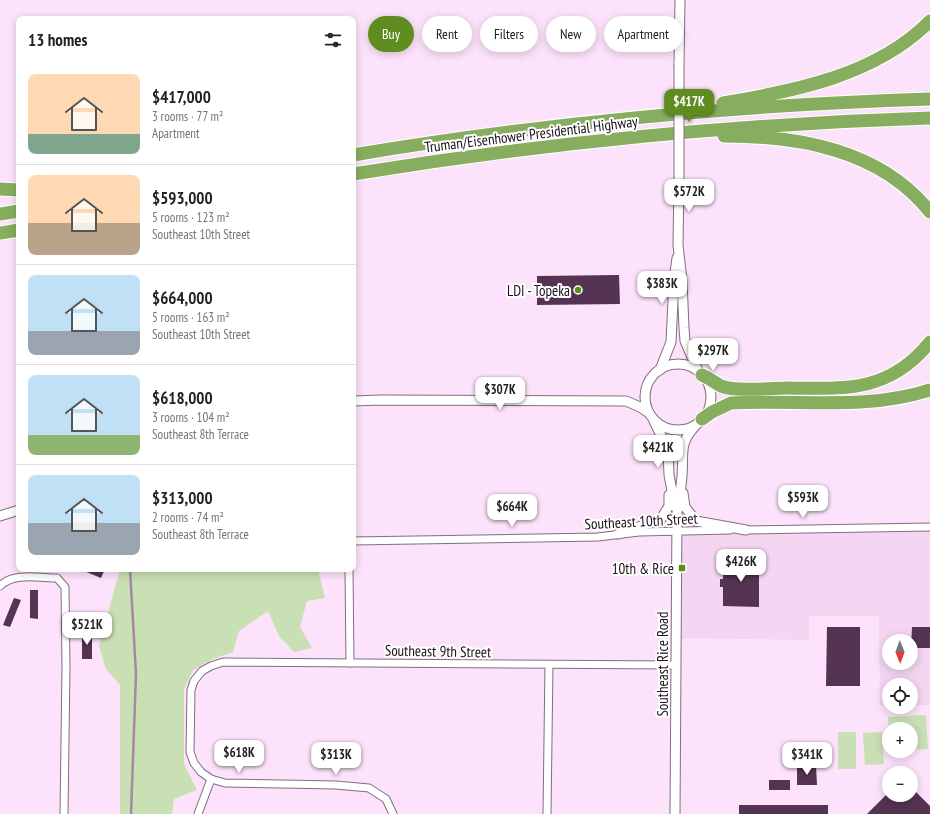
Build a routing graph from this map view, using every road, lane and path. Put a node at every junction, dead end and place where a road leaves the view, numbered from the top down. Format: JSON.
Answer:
{"nodes":[{"id":1,"x":680,"y":0,"type":"edge"},
{"id":2,"x":930,"y":20,"type":"edge"},
{"id":3,"x":930,"y":99,"type":"edge"},
{"id":4,"x":634,"y":118,"type":"junction"},
{"id":5,"x":930,"y":118,"type":"edge"},
{"id":6,"x":638,"y":137,"type":"junction"},
{"id":7,"x":356,"y":155,"type":"edge"},
{"id":8,"x":356,"y":174,"type":"edge"},
{"id":9,"x":0,"y":189,"type":"edge"},
{"id":10,"x":16,"y":190,"type":"edge"},
{"id":11,"x":16,"y":211,"type":"edge"},
{"id":12,"x":930,"y":212,"type":"edge"},
{"id":13,"x":0,"y":214,"type":"edge"},
{"id":14,"x":16,"y":230,"type":"edge"},
{"id":15,"x":0,"y":233,"type":"edge"},
{"id":16,"x":678,"y":245,"type":"junction"},
{"id":17,"x":930,"y":342,"type":"edge"},
{"id":18,"x":660,"y":370,"type":"junction"},
{"id":19,"x":700,"y":373,"type":"junction"},
{"id":20,"x":930,"y":390,"type":"edge"},
{"id":21,"x":356,"y":401,"type":"edge"},
{"id":22,"x":651,"y":417,"type":"junction"},
{"id":23,"x":700,"y":421,"type":"junction"},
{"id":24,"x":669,"y":475,"type":"junction"},
{"id":25,"x":682,"y":475,"type":"junction"},
{"id":26,"x":16,"y":511,"type":"edge"},
{"id":27,"x":677,"y":514,"type":"junction"},
{"id":28,"x":0,"y":516,"type":"edge"},
{"id":29,"x":930,"y":527,"type":"edge"},
{"id":30,"x":746,"y":530,"type":"junction"},
{"id":31,"x":677,"y":531,"type":"junction"},
{"id":32,"x":618,"y":534,"type":"junction"},
{"id":33,"x":356,"y":541,"type":"edge"},
{"id":34,"x":349,"y":572,"type":"edge"},
{"id":35,"x":0,"y":586,"type":"edge"},
{"id":36,"x":350,"y":663,"type":"junction"},
{"id":37,"x":548,"y":665,"type":"junction"},
{"id":38,"x":676,"y":665,"type":"junction"},
{"id":39,"x":211,"y":779,"type":"junction"},
{"id":40,"x":64,"y":814,"type":"edge"},
{"id":41,"x":198,"y":814,"type":"edge"},
{"id":42,"x":393,"y":814,"type":"edge"},
{"id":43,"x":547,"y":814,"type":"edge"},
{"id":44,"x":675,"y":814,"type":"edge"}],
"edges":[{"from":1,"to":16,"type":"street","bridge":true},
{"from":2,"to":4,"type":"highway"},
{"from":3,"to":4,"type":"highway","name":"Truman/Eisenhower Presidential Highway"},
{"from":4,"to":7,"type":"highway","name":"Truman/Eisenhower Presidential Highway"},
{"from":5,"to":6,"type":"highway","name":"Truman/Eisenhower Presidential Highway"},
{"from":6,"to":8,"type":"highway","name":"Truman/Eisenhower Presidential Highway"},
{"from":6,"to":12,"type":"highway"},
{"from":9,"to":10,"type":"highway"},
{"from":11,"to":13,"type":"highway"},
{"from":14,"to":15,"type":"highway"},
{"from":16,"to":18,"type":"street"},
{"from":16,"to":19,"type":"street"},
{"from":17,"to":19,"type":"highway"},
{"from":18,"to":19,"type":"street"},
{"from":18,"to":22,"type":"street"},
{"from":19,"to":23,"type":"street"},
{"from":20,"to":23,"type":"highway"},
{"from":21,"to":22,"type":"street"},
{"from":22,"to":23,"type":"street"},
{"from":22,"to":24,"type":"street","name":"Southeast Rice Road"},
{"from":23,"to":25,"type":"street","name":"Southeast Rice Road"},
{"from":24,"to":27,"type":"street","name":"Southeast Rice Road"},
{"from":24,"to":32,"type":"street"},
{"from":25,"to":27,"type":"street","name":"Southeast Rice Road"},
{"from":25,"to":30,"type":"street"},
{"from":26,"to":28,"type":"street"},
{"from":27,"to":31,"type":"street","name":"Southeast Rice Road"},
{"from":29,"to":30,"type":"street","name":"Southeast 10th Street"},
{"from":30,"to":31,"type":"street","name":"Southeast 10th Street"},
{"from":31,"to":32,"type":"street","name":"Southeast 10th Street"},
{"from":31,"to":38,"type":"street","name":"Southeast Rice Road"},
{"from":32,"to":33,"type":"street","name":"Southeast 10th Street"},
{"from":34,"to":36,"type":"street"},
{"from":35,"to":40,"type":"street"},
{"from":36,"to":37,"type":"street","name":"Southeast 9th Street"},
{"from":36,"to":39,"type":"street","name":"Southeast 9th Street"},
{"from":37,"to":38,"type":"street","name":"Southeast 9th Street"},
{"from":37,"to":43,"type":"street"},
{"from":38,"to":44,"type":"street","name":"Southeast Rice Road"},
{"from":39,"to":41,"type":"street"},
{"from":39,"to":42,"type":"street"}]}
